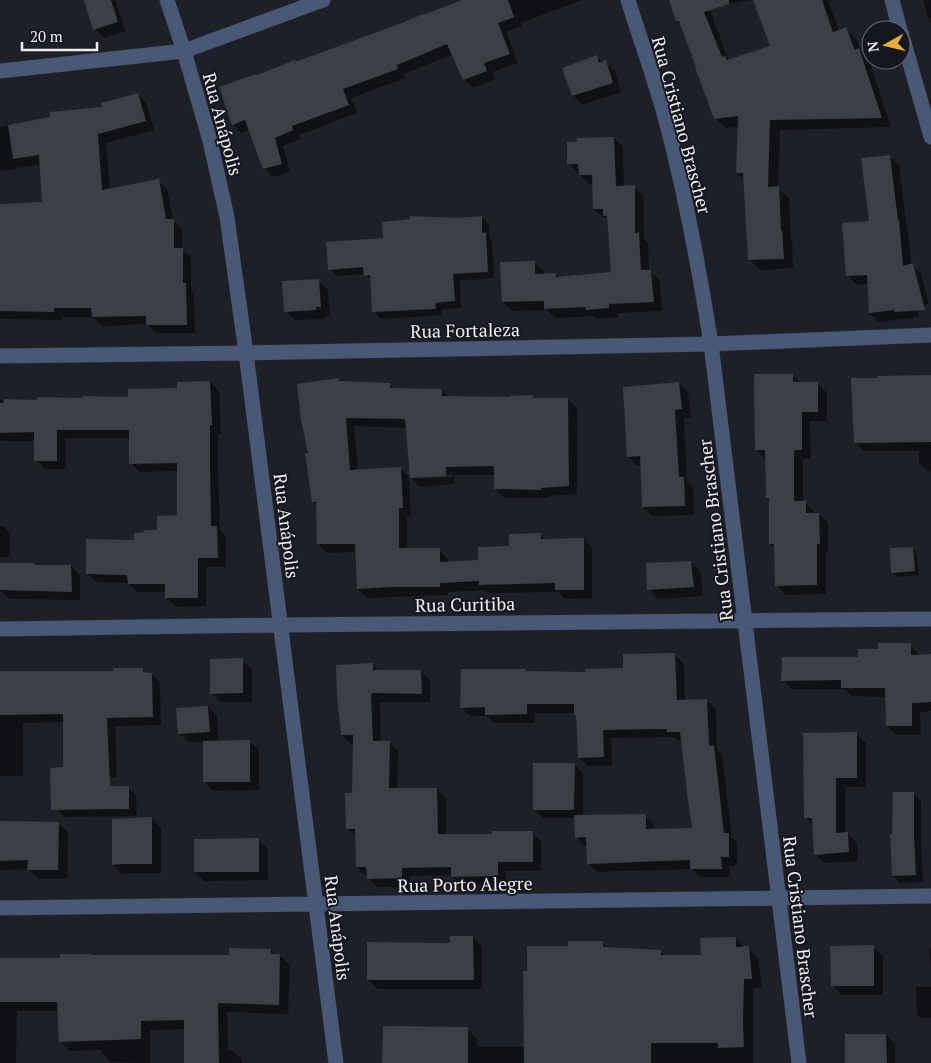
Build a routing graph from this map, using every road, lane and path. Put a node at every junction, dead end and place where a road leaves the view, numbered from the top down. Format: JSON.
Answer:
{"nodes":[{"id":1,"x":167,"y":0,"type":"edge"},
{"id":2,"x":323,"y":0,"type":"edge"},
{"id":3,"x":628,"y":0,"type":"edge"},
{"id":4,"x":892,"y":0,"type":"edge"},
{"id":5,"x":898,"y":20,"type":"edge"},
{"id":6,"x":184,"y":51,"type":"junction"},
{"id":7,"x":911,"y":66,"type":"edge"},
{"id":8,"x":0,"y":71,"type":"edge"},
{"id":9,"x":931,"y":136,"type":"edge"},
{"id":10,"x":931,"y":335,"type":"edge"},
{"id":11,"x":711,"y":344,"type":"junction"},
{"id":12,"x":246,"y":353,"type":"junction"},
{"id":13,"x":0,"y":356,"type":"edge"},
{"id":14,"x":931,"y":619,"type":"edge"},
{"id":15,"x":745,"y":621,"type":"junction"},
{"id":16,"x":281,"y":625,"type":"junction"},
{"id":17,"x":0,"y":629,"type":"edge"},
{"id":18,"x":931,"y":896,"type":"edge"},
{"id":19,"x":779,"y":898,"type":"junction"},
{"id":20,"x":316,"y":904,"type":"junction"},
{"id":21,"x":0,"y":908,"type":"edge"},
{"id":22,"x":336,"y":1063,"type":"edge"},
{"id":23,"x":799,"y":1063,"type":"edge"}],
"edges":[{"from":1,"to":6,"type":"street","name":"Rua Anápolis"},
{"from":2,"to":6,"type":"street"},
{"from":3,"to":11,"type":"street","name":"Rua Cristiano Brascher"},
{"from":4,"to":5,"type":"street"},
{"from":6,"to":8,"type":"street"},
{"from":6,"to":12,"type":"street","name":"Rua Anápolis"},
{"from":7,"to":9,"type":"street"},
{"from":10,"to":11,"type":"street","name":"Rua Fortaleza"},
{"from":11,"to":12,"type":"street","name":"Rua Fortaleza"},
{"from":11,"to":15,"type":"street","name":"Rua Cristiano Brascher"},
{"from":12,"to":13,"type":"street","name":"Rua Fortaleza"},
{"from":12,"to":16,"type":"street","name":"Rua Anápolis"},
{"from":14,"to":15,"type":"street","name":"Rua Curitiba"},
{"from":15,"to":16,"type":"street","name":"Rua Curitiba"},
{"from":15,"to":19,"type":"street","name":"Rua Cristiano Brascher"},
{"from":16,"to":17,"type":"street","name":"Rua Curitiba"},
{"from":16,"to":20,"type":"street","name":"Rua Anápolis"},
{"from":18,"to":19,"type":"street","name":"Rua Porto Alegre"},
{"from":19,"to":20,"type":"street","name":"Rua Porto Alegre"},
{"from":19,"to":23,"type":"street","name":"Rua Cristiano Brascher"},
{"from":20,"to":21,"type":"street","name":"Rua Porto Alegre"},
{"from":20,"to":22,"type":"street","name":"Rua Anápolis"}]}
